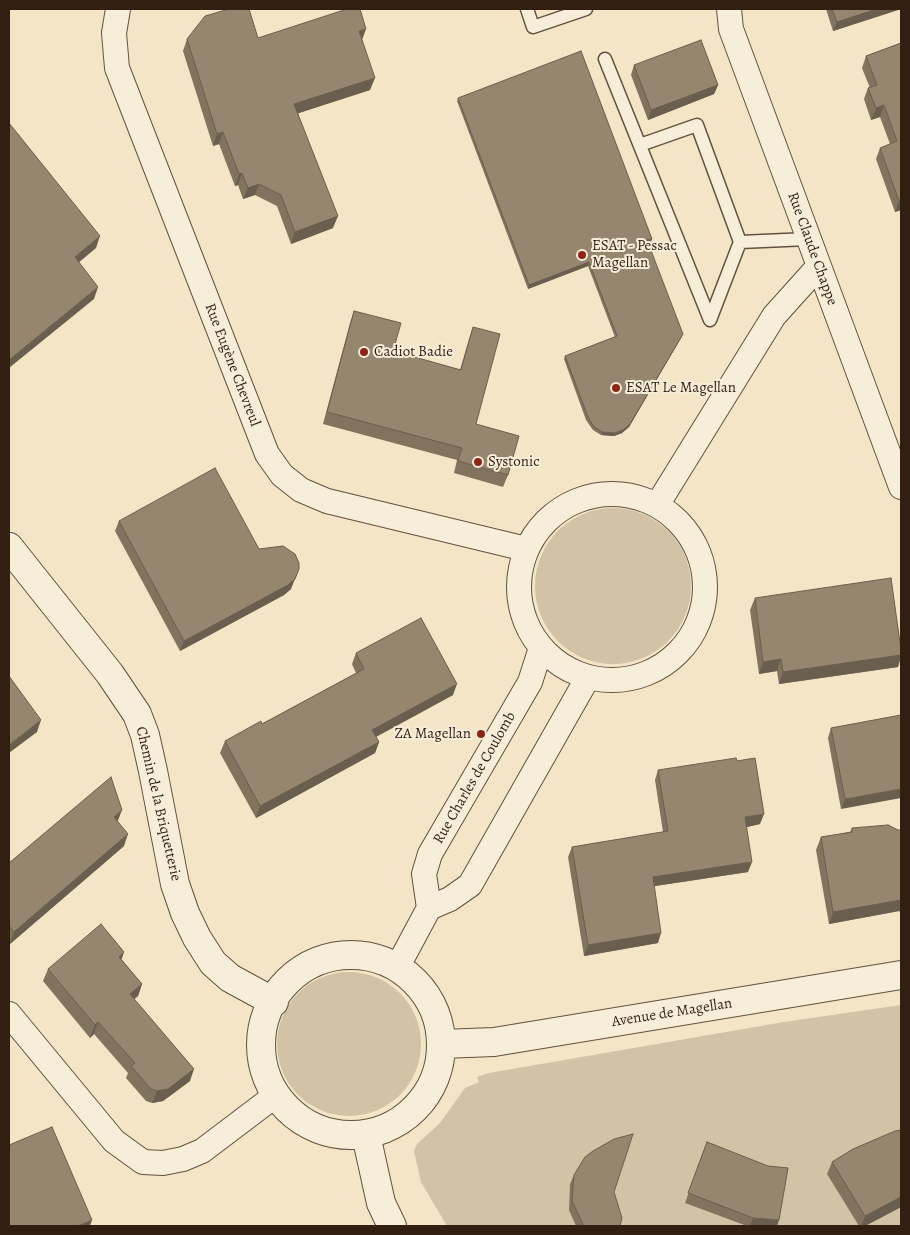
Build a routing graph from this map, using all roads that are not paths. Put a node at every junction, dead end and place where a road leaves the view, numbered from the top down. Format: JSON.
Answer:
{"nodes":[{"id":1,"x":118,"y":9,"type":"edge"},
{"id":2,"x":527,"y":9,"type":"edge"},
{"id":3,"x":586,"y":9,"type":"edge"},
{"id":4,"x":729,"y":9,"type":"edge"},
{"id":5,"x":605,"y":59,"type":"dead end"},
{"id":6,"x":640,"y":145,"type":"junction"},
{"id":7,"x":808,"y":238,"type":"junction"},
{"id":8,"x":740,"y":242,"type":"junction"},
{"id":9,"x":818,"y":267,"type":"junction"},
{"id":10,"x":901,"y":488,"type":"edge"},
{"id":11,"x":659,"y":502,"type":"junction"},
{"id":12,"x":9,"y":547,"type":"edge"},
{"id":13,"x":526,"y":549,"type":"junction"},
{"id":14,"x":540,"y":651,"type":"junction"},
{"id":15,"x":587,"y":679,"type":"junction"},
{"id":16,"x":429,"y":908,"type":"junction"},
{"id":17,"x":398,"y":966,"type":"junction"},
{"id":18,"x":901,"y":975,"type":"edge"},
{"id":19,"x":274,"y":1002,"type":"junction"},
{"id":20,"x":9,"y":1014,"type":"edge"},
{"id":21,"x":442,"y":1044,"type":"junction"},
{"id":22,"x":276,"y":1095,"type":"junction"},
{"id":23,"x":366,"y":1135,"type":"junction"},
{"id":24,"x":392,"y":1226,"type":"edge"}],
"edges":[{"from":1,"to":13,"type":"street","name":"Rue Eugène Chevreul"},
{"from":2,"to":3,"type":"lane"},
{"from":4,"to":7,"type":"street","name":"Rue Claude Chappe"},
{"from":5,"to":6,"type":"lane"},
{"from":6,"to":8,"type":"lane"},
{"from":6,"to":8,"type":"lane"},
{"from":7,"to":8,"type":"lane"},
{"from":7,"to":9,"type":"street","name":"Rue Claude Chappe"},
{"from":9,"to":10,"type":"street","name":"Rue Claude Chappe"},
{"from":9,"to":11,"type":"street"},
{"from":11,"to":13,"type":"street"},
{"from":11,"to":15,"type":"street"},
{"from":12,"to":19,"type":"street","name":"Chemin de la Briquetterie"},
{"from":13,"to":14,"type":"street"},
{"from":14,"to":15,"type":"street"},
{"from":14,"to":16,"type":"street","name":"Rue Charles de Coulomb"},
{"from":15,"to":16,"type":"street"},
{"from":16,"to":17,"type":"street"},
{"from":17,"to":19,"type":"street"},
{"from":17,"to":21,"type":"street"},
{"from":18,"to":21,"type":"street","name":"Avenue de Magellan"},
{"from":19,"to":22,"type":"street"},
{"from":20,"to":22,"type":"street"},
{"from":21,"to":23,"type":"street"},
{"from":22,"to":23,"type":"street"},
{"from":23,"to":24,"type":"street"}]}
